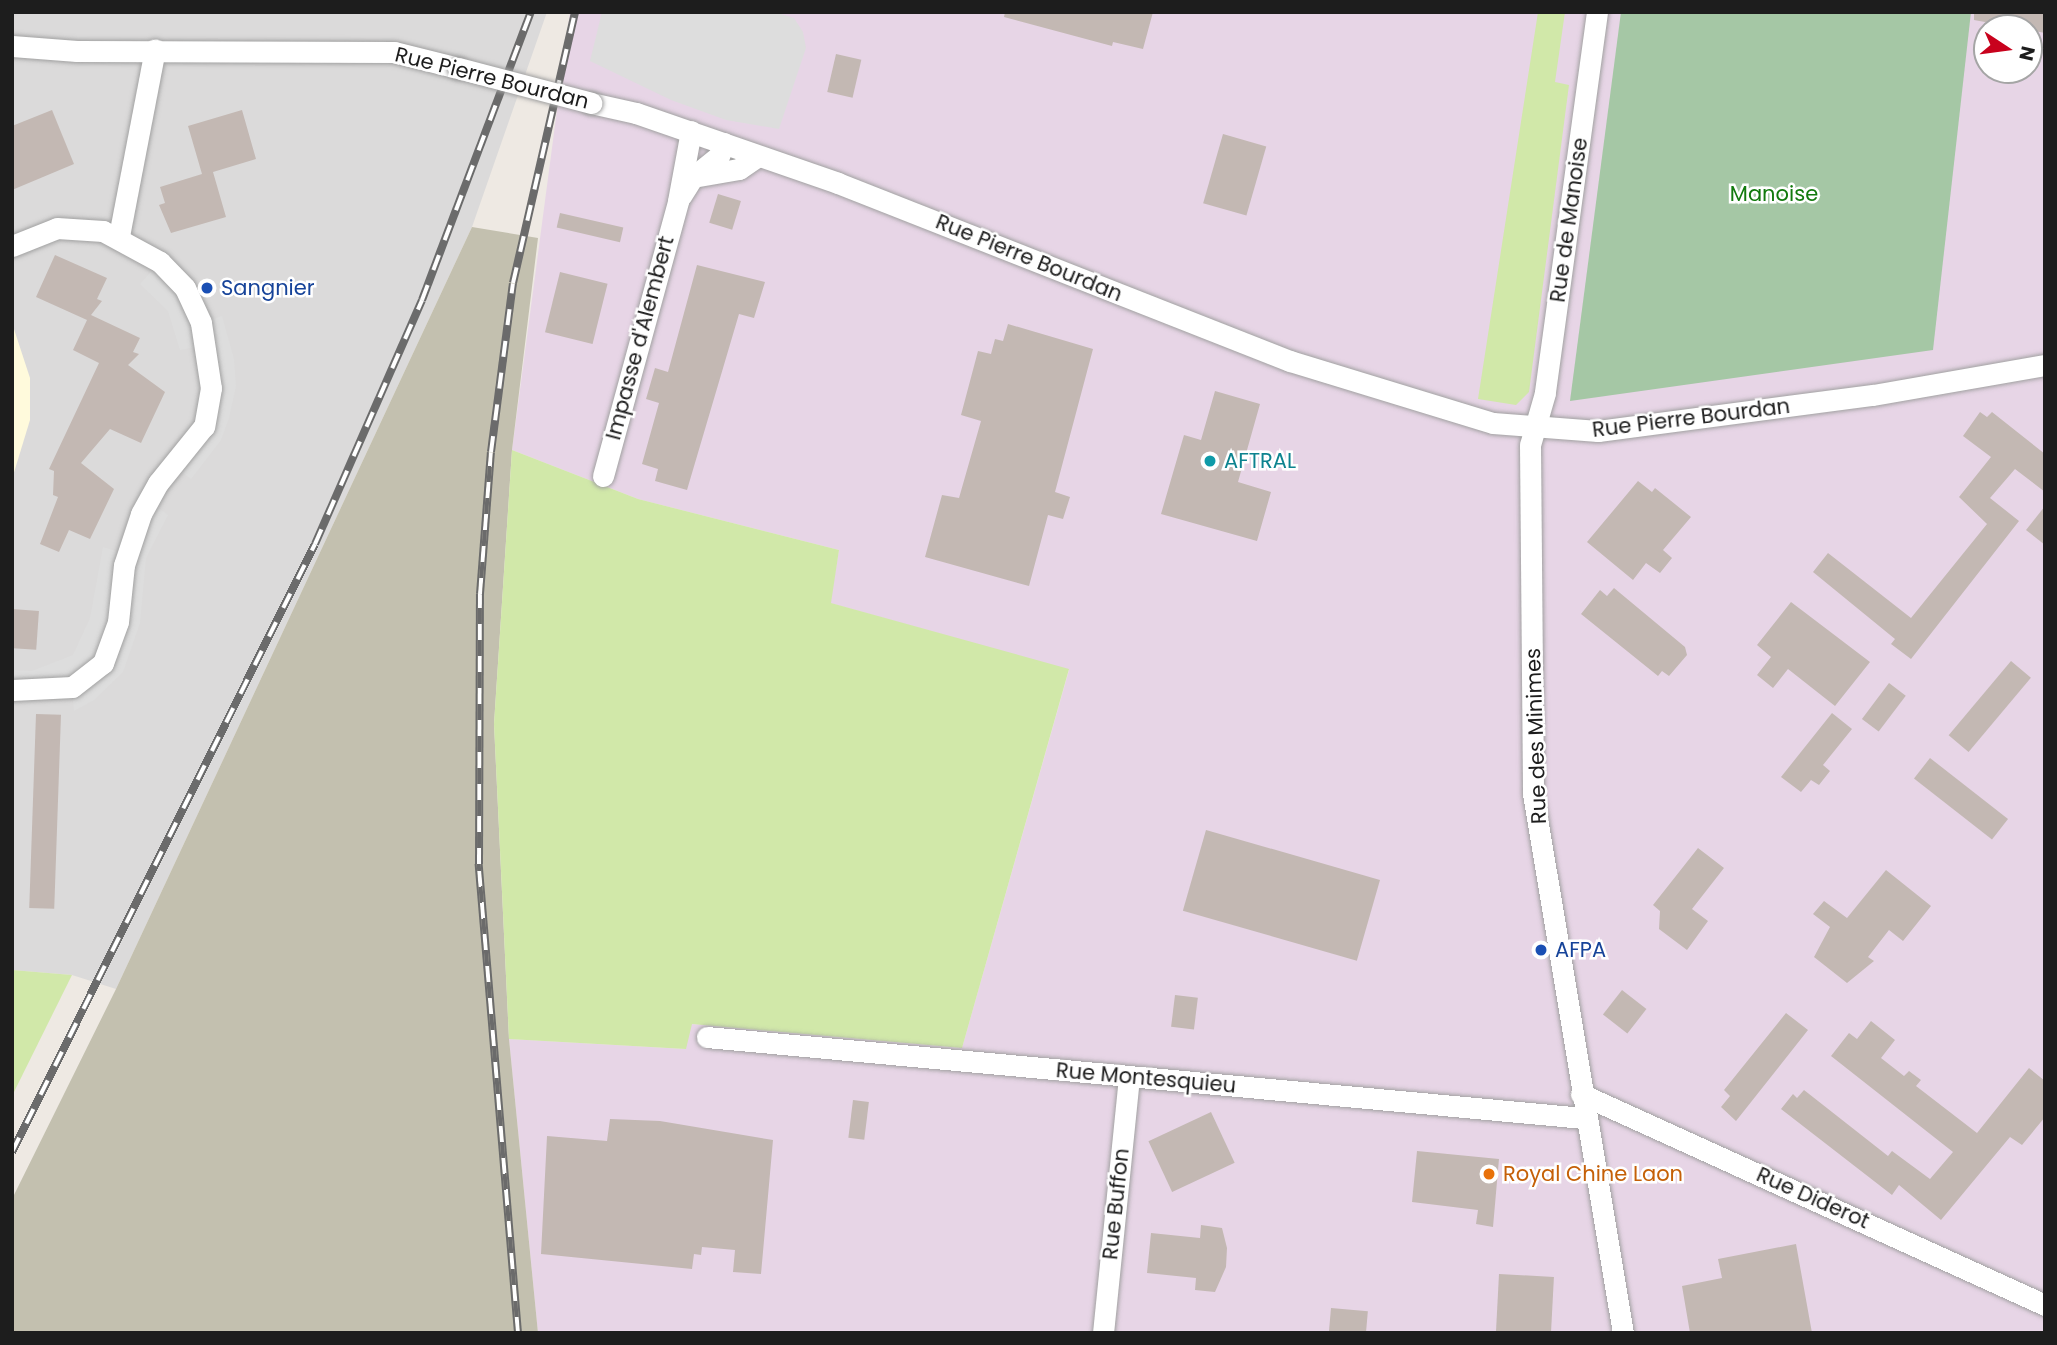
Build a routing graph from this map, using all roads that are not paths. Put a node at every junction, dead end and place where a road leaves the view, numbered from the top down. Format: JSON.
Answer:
{"nodes":[{"id":1,"x":1597,"y":12,"type":"edge"},
{"id":2,"x":12,"y":47,"type":"edge"},
{"id":3,"x":155,"y":49,"type":"junction"},
{"id":4,"x":691,"y":131,"type":"junction"},
{"id":5,"x":724,"y":143,"type":"junction"},
{"id":6,"x":758,"y":156,"type":"junction"},
{"id":7,"x":693,"y":177,"type":"junction"},
{"id":8,"x":678,"y":201,"type":"junction"},
{"id":9,"x":119,"y":236,"type":"junction"},
{"id":10,"x":12,"y":246,"type":"edge"},
{"id":11,"x":2045,"y":365,"type":"edge"},
{"id":12,"x":1535,"y":427,"type":"junction"},
{"id":13,"x":603,"y":475,"type":"dead end"},
{"id":14,"x":12,"y":690,"type":"edge"},
{"id":15,"x":707,"y":1037,"type":"dead end"},
{"id":16,"x":1129,"y":1076,"type":"junction"},
{"id":17,"x":1581,"y":1094,"type":"junction"},
{"id":18,"x":1584,"y":1118,"type":"junction"},
{"id":19,"x":2045,"y":1304,"type":"edge"},
{"id":20,"x":1103,"y":1333,"type":"edge"},
{"id":21,"x":1623,"y":1333,"type":"edge"}],
"edges":[{"from":1,"to":12,"type":"street","name":"Rue de Manoise"},
{"from":2,"to":3,"type":"street","name":"Rue Pierre Bourdan"},
{"from":3,"to":4,"type":"street","name":"Rue Pierre Bourdan","bridge":true},
{"from":3,"to":9,"type":"street"},
{"from":4,"to":5,"type":"street","name":"Rue Pierre Bourdan"},
{"from":4,"to":8,"type":"street","name":"Impasse d'Alembert"},
{"from":5,"to":6,"type":"street","name":"Rue Pierre Bourdan"},
{"from":5,"to":7,"type":"street","name":"Impasse d'Alembert"},
{"from":6,"to":7,"type":"street"},
{"from":6,"to":12,"type":"street","name":"Rue Pierre Bourdan"},
{"from":7,"to":8,"type":"street","name":"Impasse d'Alembert"},
{"from":8,"to":13,"type":"street","name":"Impasse d'Alembert"},
{"from":9,"to":10,"type":"street"},
{"from":9,"to":14,"type":"street"},
{"from":11,"to":12,"type":"street","name":"Rue Pierre Bourdan"},
{"from":12,"to":17,"type":"street","name":"Rue des Minimes"},
{"from":15,"to":16,"type":"street","name":"Rue Montesquieu"},
{"from":16,"to":18,"type":"street","name":"Rue Montesquieu"},
{"from":16,"to":20,"type":"street","name":"Rue Buffon"},
{"from":17,"to":18,"type":"street","name":"Rue des Minimes"},
{"from":17,"to":19,"type":"street","name":"Rue Diderot"},
{"from":18,"to":21,"type":"street","name":"Rue des Minimes"}]}
